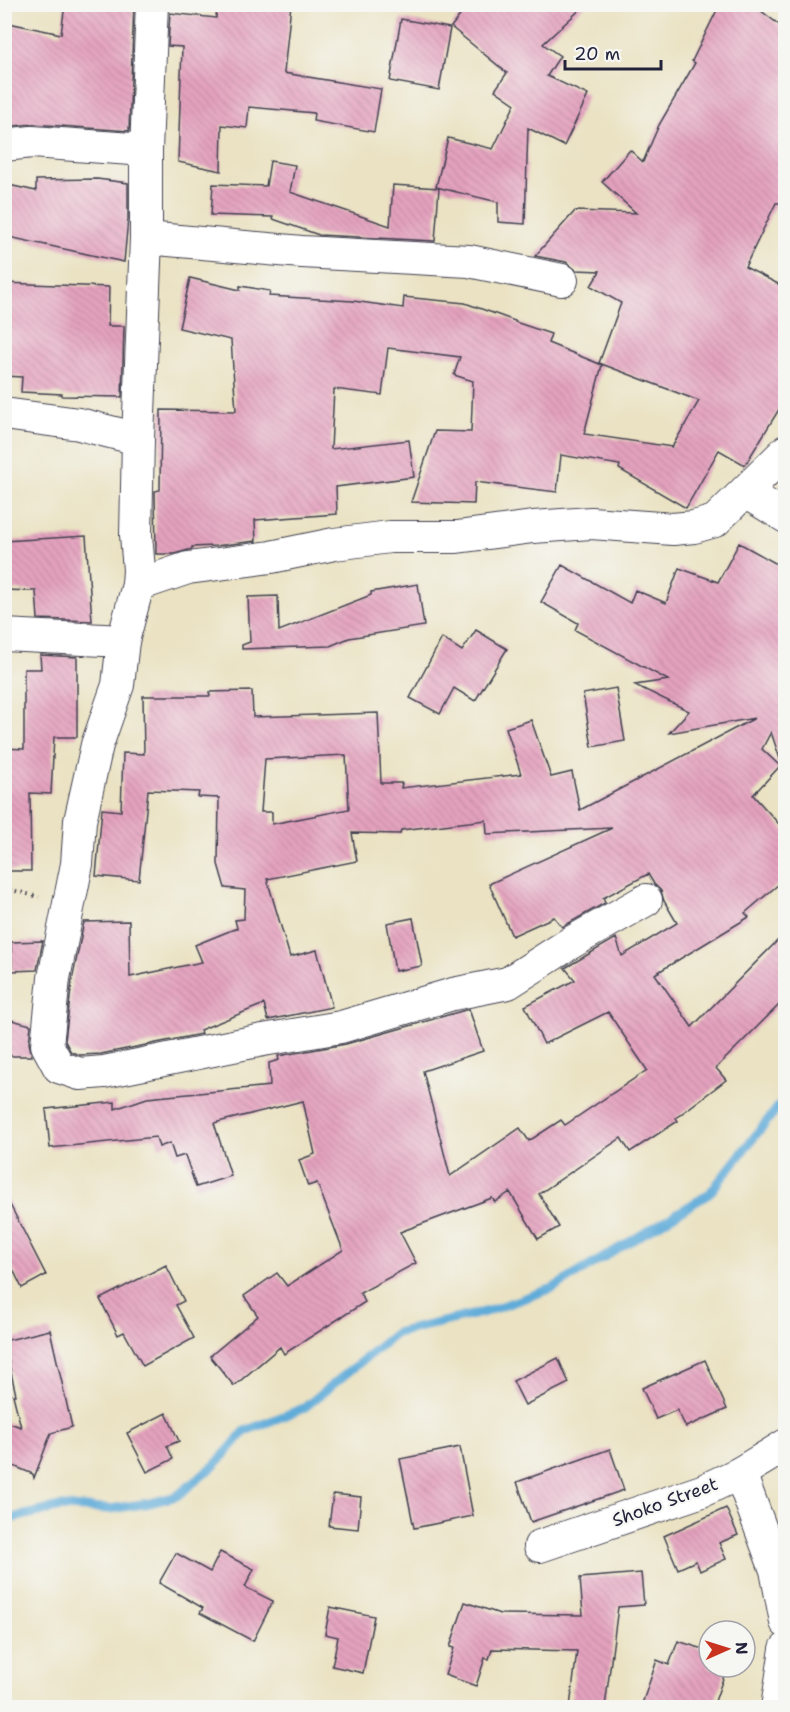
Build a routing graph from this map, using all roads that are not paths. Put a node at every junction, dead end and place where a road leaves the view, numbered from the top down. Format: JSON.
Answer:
{"nodes":[{"id":1,"x":152,"y":4,"type":"edge"},
{"id":2,"x":4,"y":146,"type":"edge"},
{"id":3,"x":146,"y":150,"type":"junction"},
{"id":4,"x":146,"y":238,"type":"junction"},
{"id":5,"x":562,"y":280,"type":"dead end"},
{"id":6,"x":4,"y":414,"type":"edge"},
{"id":7,"x":138,"y":439,"type":"junction"},
{"id":8,"x":786,"y":451,"type":"edge"},
{"id":9,"x":745,"y":492,"type":"junction"},
{"id":10,"x":786,"y":517,"type":"edge"},
{"id":11,"x":138,"y":585,"type":"junction"},
{"id":12,"x":4,"y":635,"type":"edge"},
{"id":13,"x":123,"y":641,"type":"junction"},
{"id":14,"x":646,"y":900,"type":"dead end"},
{"id":15,"x":786,"y":1445,"type":"edge"},
{"id":16,"x":740,"y":1473,"type":"junction"},
{"id":17,"x":540,"y":1546,"type":"dead end"},
{"id":18,"x":786,"y":1622,"type":"edge"},
{"id":19,"x":786,"y":1649,"type":"edge"},
{"id":20,"x":777,"y":1707,"type":"edge"}],
"edges":[{"from":1,"to":3,"type":"street"},
{"from":2,"to":3,"type":"street"},
{"from":3,"to":4,"type":"street"},
{"from":4,"to":5,"type":"street"},
{"from":4,"to":7,"type":"street"},
{"from":6,"to":7,"type":"street"},
{"from":7,"to":11,"type":"street"},
{"from":8,"to":9,"type":"street"},
{"from":9,"to":10,"type":"street"},
{"from":9,"to":11,"type":"street"},
{"from":11,"to":13,"type":"street"},
{"from":12,"to":13,"type":"street"},
{"from":13,"to":14,"type":"street"},
{"from":15,"to":16,"type":"street","name":"Shoko Street"},
{"from":16,"to":17,"type":"street","name":"Shoko Street"},
{"from":16,"to":18,"type":"street"},
{"from":19,"to":20,"type":"street"}]}
